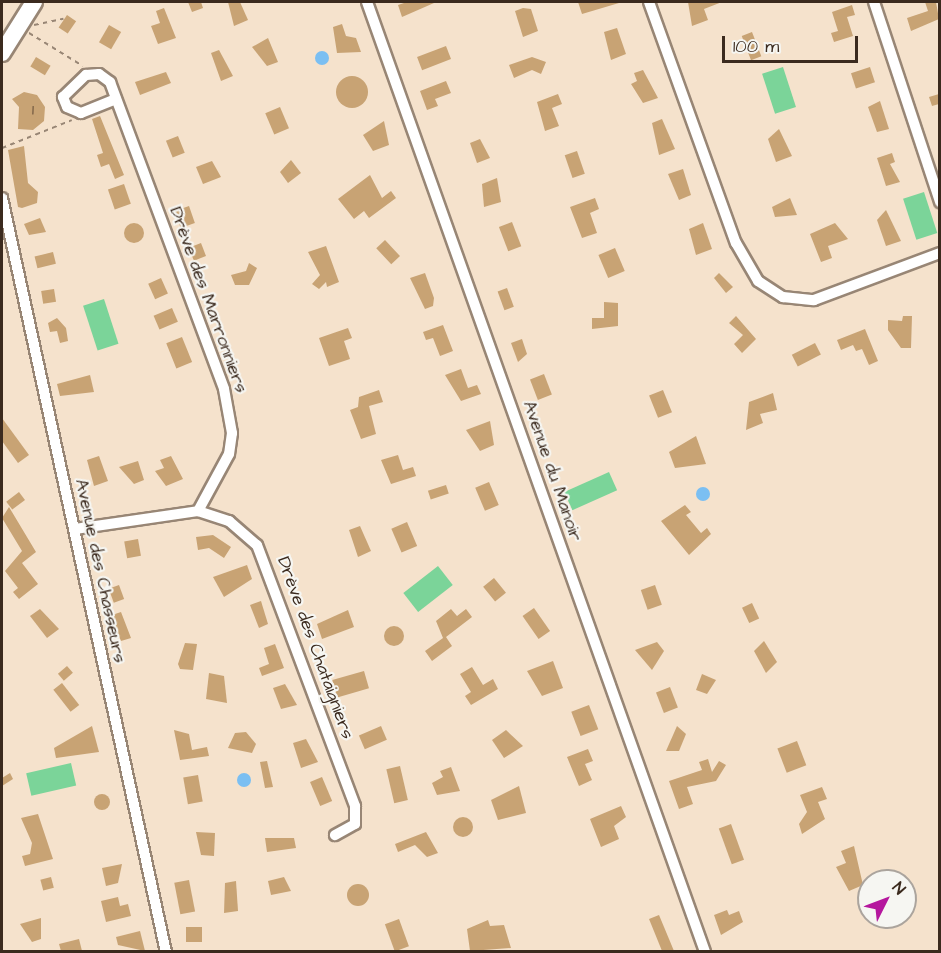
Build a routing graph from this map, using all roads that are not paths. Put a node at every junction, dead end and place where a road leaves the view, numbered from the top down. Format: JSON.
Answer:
{"nodes":[{"id":1,"x":34,"y":2,"type":"edge"},
{"id":2,"x":367,"y":2,"type":"edge"},
{"id":3,"x":648,"y":2,"type":"edge"},
{"id":4,"x":874,"y":2,"type":"edge"},
{"id":5,"x":2,"y":53,"type":"edge"},
{"id":6,"x":116,"y":99,"type":"junction"},
{"id":7,"x":2,"y":198,"type":"edge"},
{"id":8,"x":939,"y":202,"type":"edge"},
{"id":9,"x":939,"y":253,"type":"edge"},
{"id":10,"x":198,"y":511,"type":"junction"},
{"id":11,"x":75,"y":529,"type":"junction"},
{"id":12,"x":335,"y":835,"type":"dead end"},
{"id":13,"x":166,"y":951,"type":"edge"},
{"id":14,"x":705,"y":951,"type":"edge"}],
"edges":[{"from":1,"to":5,"type":"main road"},
{"from":2,"to":14,"type":"street","name":"Avenue du Manoir"},
{"from":3,"to":9,"type":"street"},
{"from":4,"to":8,"type":"street"},
{"from":6,"to":6,"type":"street","name":"Drève des Marronniers"},
{"from":6,"to":10,"type":"street","name":"Drève des Marronniers"},
{"from":7,"to":11,"type":"street","name":"Avenue des Chasseurs"},
{"from":10,"to":11,"type":"street"},
{"from":10,"to":12,"type":"street","name":"Drève des Chataigniers"},
{"from":11,"to":13,"type":"street","name":"Avenue des Chasseurs"}]}
